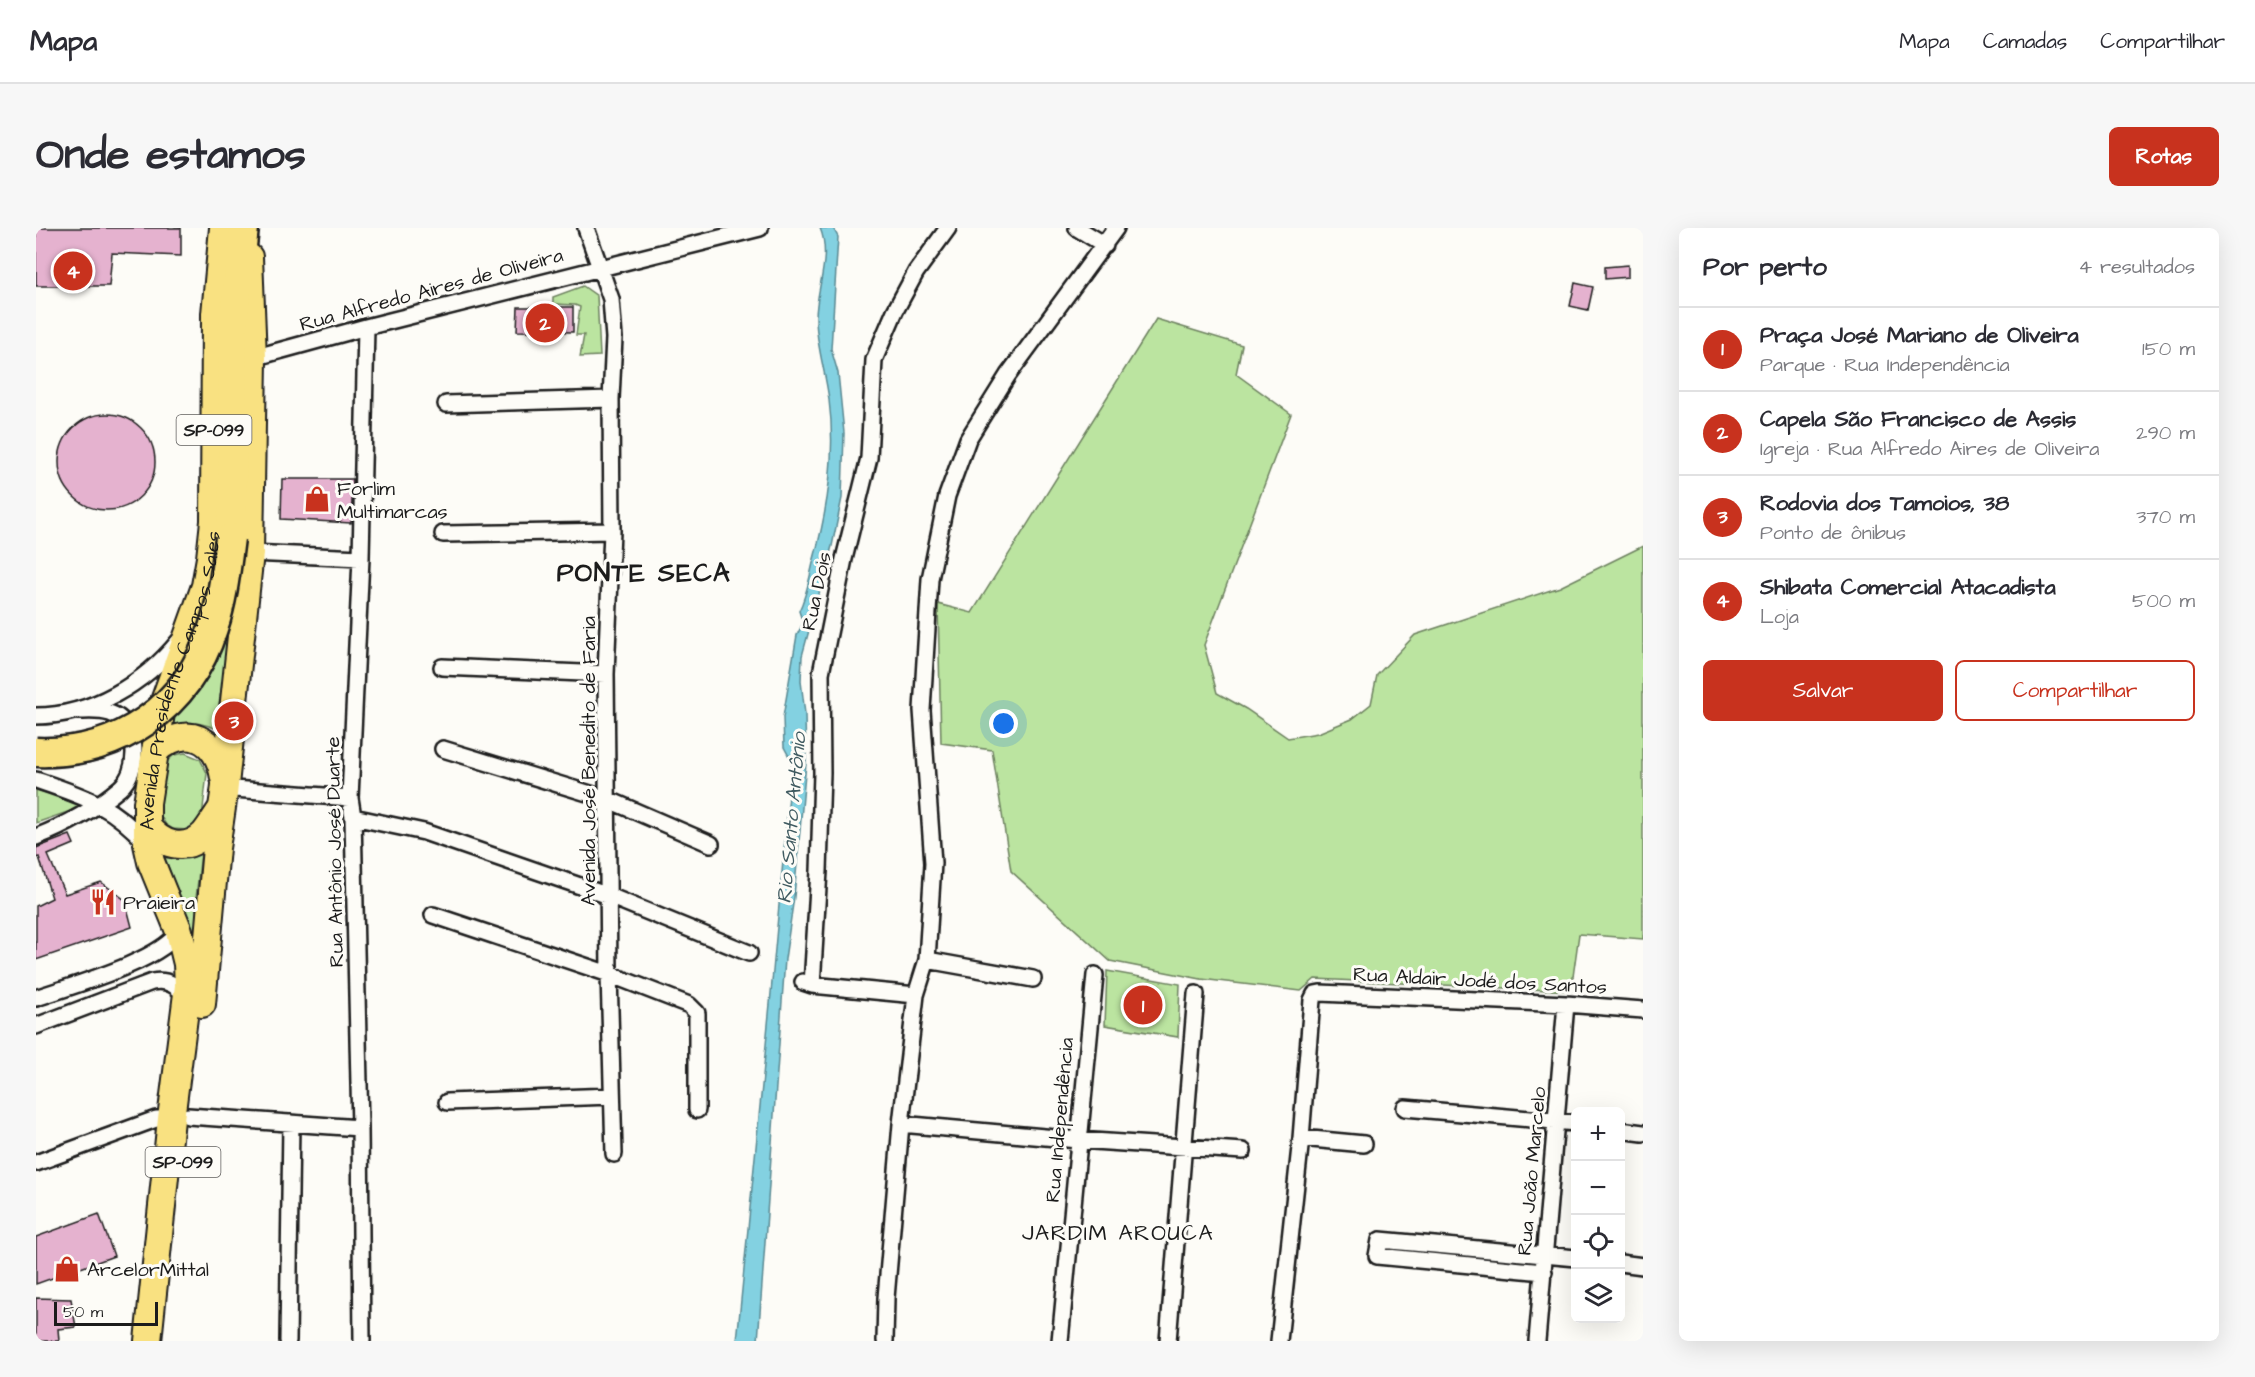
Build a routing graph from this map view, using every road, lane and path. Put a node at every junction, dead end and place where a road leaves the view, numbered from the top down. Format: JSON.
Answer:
{"nodes":[{"id":1,"x":223,"y":228,"type":"edge"},
{"id":2,"x":245,"y":228,"type":"edge"},
{"id":3,"x":586,"y":228,"type":"edge"},
{"id":4,"x":760,"y":228,"type":"edge"},
{"id":5,"x":948,"y":228,"type":"edge"},
{"id":6,"x":1077,"y":228,"type":"edge"},
{"id":7,"x":1116,"y":228,"type":"edge"},
{"id":8,"x":1105,"y":244,"type":"junction"},
{"id":9,"x":600,"y":267,"type":"junction"},
{"id":10,"x":366,"y":327,"type":"junction"},
{"id":11,"x":253,"y":358,"type":"junction"},
{"id":12,"x":611,"y":399,"type":"junction"},
{"id":13,"x":446,"y":404,"type":"dead end"},
{"id":14,"x":612,"y":531,"type":"junction"},
{"id":15,"x":443,"y":534,"type":"dead end"},
{"id":16,"x":240,"y":546,"type":"junction"},
{"id":17,"x":361,"y":558,"type":"junction"},
{"id":18,"x":189,"y":629,"type":"junction"},
{"id":19,"x":442,"y":667,"type":"dead end"},
{"id":20,"x":606,"y":674,"type":"junction"},
{"id":21,"x":77,"y":711,"type":"junction"},
{"id":22,"x":36,"y":716,"type":"edge"},
{"id":23,"x":443,"y":749,"type":"dead end"},
{"id":24,"x":155,"y":751,"type":"junction"},
{"id":25,"x":36,"y":752,"type":"edge"},
{"id":26,"x":36,"y":780,"type":"edge"},
{"id":27,"x":350,"y":798,"type":"junction"},
{"id":28,"x":607,"y":800,"type":"junction"},
{"id":29,"x":223,"y":801,"type":"junction"},
{"id":30,"x":99,"y":803,"type":"junction"},
{"id":31,"x":353,"y":817,"type":"junction"},
{"id":32,"x":147,"y":835,"type":"junction"},
{"id":33,"x":36,"y":837,"type":"edge"},
{"id":34,"x":711,"y":844,"type":"dead end"},
{"id":35,"x":609,"y":896,"type":"junction"},
{"id":36,"x":433,"y":915,"type":"dead end"},
{"id":37,"x":179,"y":931,"type":"junction"},
{"id":38,"x":749,"y":953,"type":"dead end"},
{"id":39,"x":927,"y":960,"type":"junction"},
{"id":40,"x":609,"y":974,"type":"junction"},
{"id":41,"x":1095,"y":975,"type":"dead end"},
{"id":42,"x":1033,"y":978,"type":"dead end"},
{"id":43,"x":1196,"y":994,"type":"dead end"},
{"id":44,"x":916,"y":995,"type":"junction"},
{"id":45,"x":36,"y":998,"type":"edge"},
{"id":46,"x":188,"y":998,"type":"junction"},
{"id":47,"x":1566,"y":1004,"type":"junction"},
{"id":48,"x":1643,"y":1010,"type":"edge"},
{"id":49,"x":36,"y":1026,"type":"edge"},
{"id":50,"x":612,"y":1096,"type":"junction"},
{"id":51,"x":447,"y":1102,"type":"dead end"},
{"id":52,"x":1405,"y":1108,"type":"dead end"},
{"id":53,"x":697,"y":1110,"type":"dead end"},
{"id":54,"x":180,"y":1118,"type":"junction"},
{"id":55,"x":1556,"y":1121,"type":"junction"},
{"id":56,"x":291,"y":1123,"type":"junction"},
{"id":57,"x":1571,"y":1123,"type":"edge"},
{"id":58,"x":901,"y":1124,"type":"junction"},
{"id":59,"x":360,"y":1128,"type":"junction"},
{"id":60,"x":1625,"y":1131,"type":"edge"},
{"id":61,"x":1643,"y":1133,"type":"edge"},
{"id":62,"x":1301,"y":1138,"type":"junction"},
{"id":63,"x":1078,"y":1140,"type":"junction"},
{"id":64,"x":1364,"y":1144,"type":"dead end"},
{"id":65,"x":1182,"y":1147,"type":"junction"},
{"id":66,"x":1243,"y":1151,"type":"dead end"},
{"id":67,"x":614,"y":1154,"type":"dead end"},
{"id":68,"x":36,"y":1163,"type":"edge"},
{"id":69,"x":1545,"y":1255,"type":"junction"},
{"id":70,"x":1571,"y":1258,"type":"edge"},
{"id":71,"x":1625,"y":1264,"type":"edge"},
{"id":72,"x":1643,"y":1266,"type":"edge"},
{"id":73,"x":1544,"y":1272,"type":"junction"},
{"id":74,"x":148,"y":1341,"type":"edge"},
{"id":75,"x":164,"y":1341,"type":"edge"},
{"id":76,"x":288,"y":1341,"type":"edge"},
{"id":77,"x":362,"y":1341,"type":"edge"},
{"id":78,"x":885,"y":1341,"type":"edge"},
{"id":79,"x":1060,"y":1341,"type":"edge"},
{"id":80,"x":1168,"y":1341,"type":"edge"},
{"id":81,"x":1279,"y":1341,"type":"edge"},
{"id":82,"x":1537,"y":1341,"type":"edge"}],
"edges":[{"from":1,"to":18,"type":"main road","name":"Avenida Presidente Campos Sales","number":"SP-099"},
{"from":2,"to":11,"type":"main road","name":"Avenida Presidente Campos Sales","number":"SP-099"},
{"from":2,"to":16,"type":"highway"},
{"from":3,"to":9,"type":"street","name":"Avenida José Benedito de Faria"},
{"from":4,"to":9,"type":"street","name":"Rua Alfredo Aires de Oliveira"},
{"from":5,"to":44,"type":"street","name":"Rua Dois"},
{"from":6,"to":8,"type":"street"},
{"from":7,"to":8,"type":"street"},
{"from":8,"to":39,"type":"street"},
{"from":9,"to":10,"type":"street","name":"Rua Alfredo Aires de Oliveira"},
{"from":9,"to":12,"type":"street","name":"Avenida José Benedito de Faria"},
{"from":10,"to":11,"type":"street","name":"Rua Alfredo Aires de Oliveira"},
{"from":10,"to":17,"type":"street","name":"Rua Antônio José Duarte"},
{"from":11,"to":16,"type":"main road","name":"Avenida Presidente Campos Sales","number":"SP-099"},
{"from":12,"to":13,"type":"street"},
{"from":12,"to":14,"type":"street","name":"Avenida José Benedito de Faria"},
{"from":14,"to":15,"type":"street"},
{"from":14,"to":20,"type":"street","name":"Avenida José Benedito de Faria"},
{"from":16,"to":17,"type":"street"},
{"from":16,"to":25,"type":"highway","bridge":true},
{"from":16,"to":29,"type":"main road","name":"Avenida Presidente Campos Sales","number":"SP-099"},
{"from":17,"to":27,"type":"street","name":"Rua Antônio José Duarte"},
{"from":18,"to":21,"type":"street"},
{"from":18,"to":24,"type":"main road","name":"Avenida Presidente Campos Sales","number":"SP-099"},
{"from":19,"to":20,"type":"street"},
{"from":20,"to":28,"type":"street","name":"Avenida José Benedito de Faria"},
{"from":21,"to":22,"type":"street"},
{"from":21,"to":30,"type":"street"},
{"from":23,"to":28,"type":"street"},
{"from":24,"to":29,"type":"main road","number":"SP-099"},
{"from":24,"to":32,"type":"main road","name":"Avenida Presidente Campos Sales","number":"SP-099"},
{"from":26,"to":30,"type":"street"},
{"from":27,"to":29,"type":"street"},
{"from":27,"to":31,"type":"street","name":"Rua Antônio José Duarte"},
{"from":28,"to":34,"type":"street"},
{"from":28,"to":35,"type":"street","name":"Avenida José Benedito de Faria"},
{"from":29,"to":32,"type":"main road","number":"SP-099"},
{"from":29,"to":54,"type":"main road","name":"Avenida Presidente Campos Sales","number":"SP-099"},
{"from":30,"to":32,"type":"street"},
{"from":30,"to":33,"type":"street"},
{"from":31,"to":35,"type":"street"},
{"from":31,"to":59,"type":"street","name":"Rua Antônio José Duarte"},
{"from":32,"to":37,"type":"main road","name":"Avenida Presidente Campos Sales","number":"SP-099"},
{"from":35,"to":38,"type":"street"},
{"from":35,"to":40,"type":"street","name":"Avenida José Benedito de Faria"},
{"from":36,"to":40,"type":"street"},
{"from":37,"to":45,"type":"street"},
{"from":37,"to":46,"type":"main road","name":"Avenida Presidente Campos Sales","number":"SP-099"},
{"from":39,"to":42,"type":"street"},
{"from":39,"to":44,"type":"street"},
{"from":40,"to":50,"type":"street","name":"Avenida José Benedito de Faria"},
{"from":40,"to":53,"type":"street"},
{"from":41,"to":63,"type":"street","name":"Rua Independência"},
{"from":43,"to":65,"type":"street"},
{"from":44,"to":58,"type":"street"},
{"from":46,"to":49,"type":"street"},
{"from":46,"to":54,"type":"main road","name":"Avenida Presidente Campos Sales","number":"SP-099"},
{"from":47,"to":48,"type":"street","name":"Rua Aldair Jodé dos Santos"},
{"from":47,"to":55,"type":"street","name":"Rua João Marcelo"},
{"from":47,"to":62,"type":"street","name":"Rua Aldair Jodé dos Santos"},
{"from":50,"to":51,"type":"street"},
{"from":50,"to":67,"type":"street","name":"Avenida José Benedito de Faria"},
{"from":52,"to":55,"type":"street"},
{"from":54,"to":56,"type":"street"},
{"from":54,"to":68,"type":"street"},
{"from":54,"to":74,"type":"main road","name":"Avenida Presidente Campos Sales","number":"SP-099"},
{"from":54,"to":75,"type":"main road","name":"Avenida Presidente Campos Sales","number":"SP-099"},
{"from":55,"to":57,"type":"street"},
{"from":55,"to":69,"type":"street","name":"Rua João Marcelo"},
{"from":56,"to":59,"type":"street"},
{"from":56,"to":76,"type":"street"},
{"from":58,"to":63,"type":"street"},
{"from":58,"to":78,"type":"street"},
{"from":59,"to":77,"type":"street","name":"Rua Antônio José Duarte"},
{"from":60,"to":61,"type":"street"},
{"from":62,"to":64,"type":"street"},
{"from":62,"to":81,"type":"street"},
{"from":63,"to":65,"type":"street"},
{"from":63,"to":79,"type":"street","name":"Rua Independência"},
{"from":65,"to":66,"type":"street"},
{"from":65,"to":80,"type":"street"},
{"from":69,"to":70,"type":"street"},
{"from":69,"to":73,"type":"street","name":"Rua João Marcelo"},
{"from":69,"to":73,"type":"street"},
{"from":71,"to":72,"type":"street"},
{"from":73,"to":82,"type":"street","name":"Rua João Marcelo"}]}
